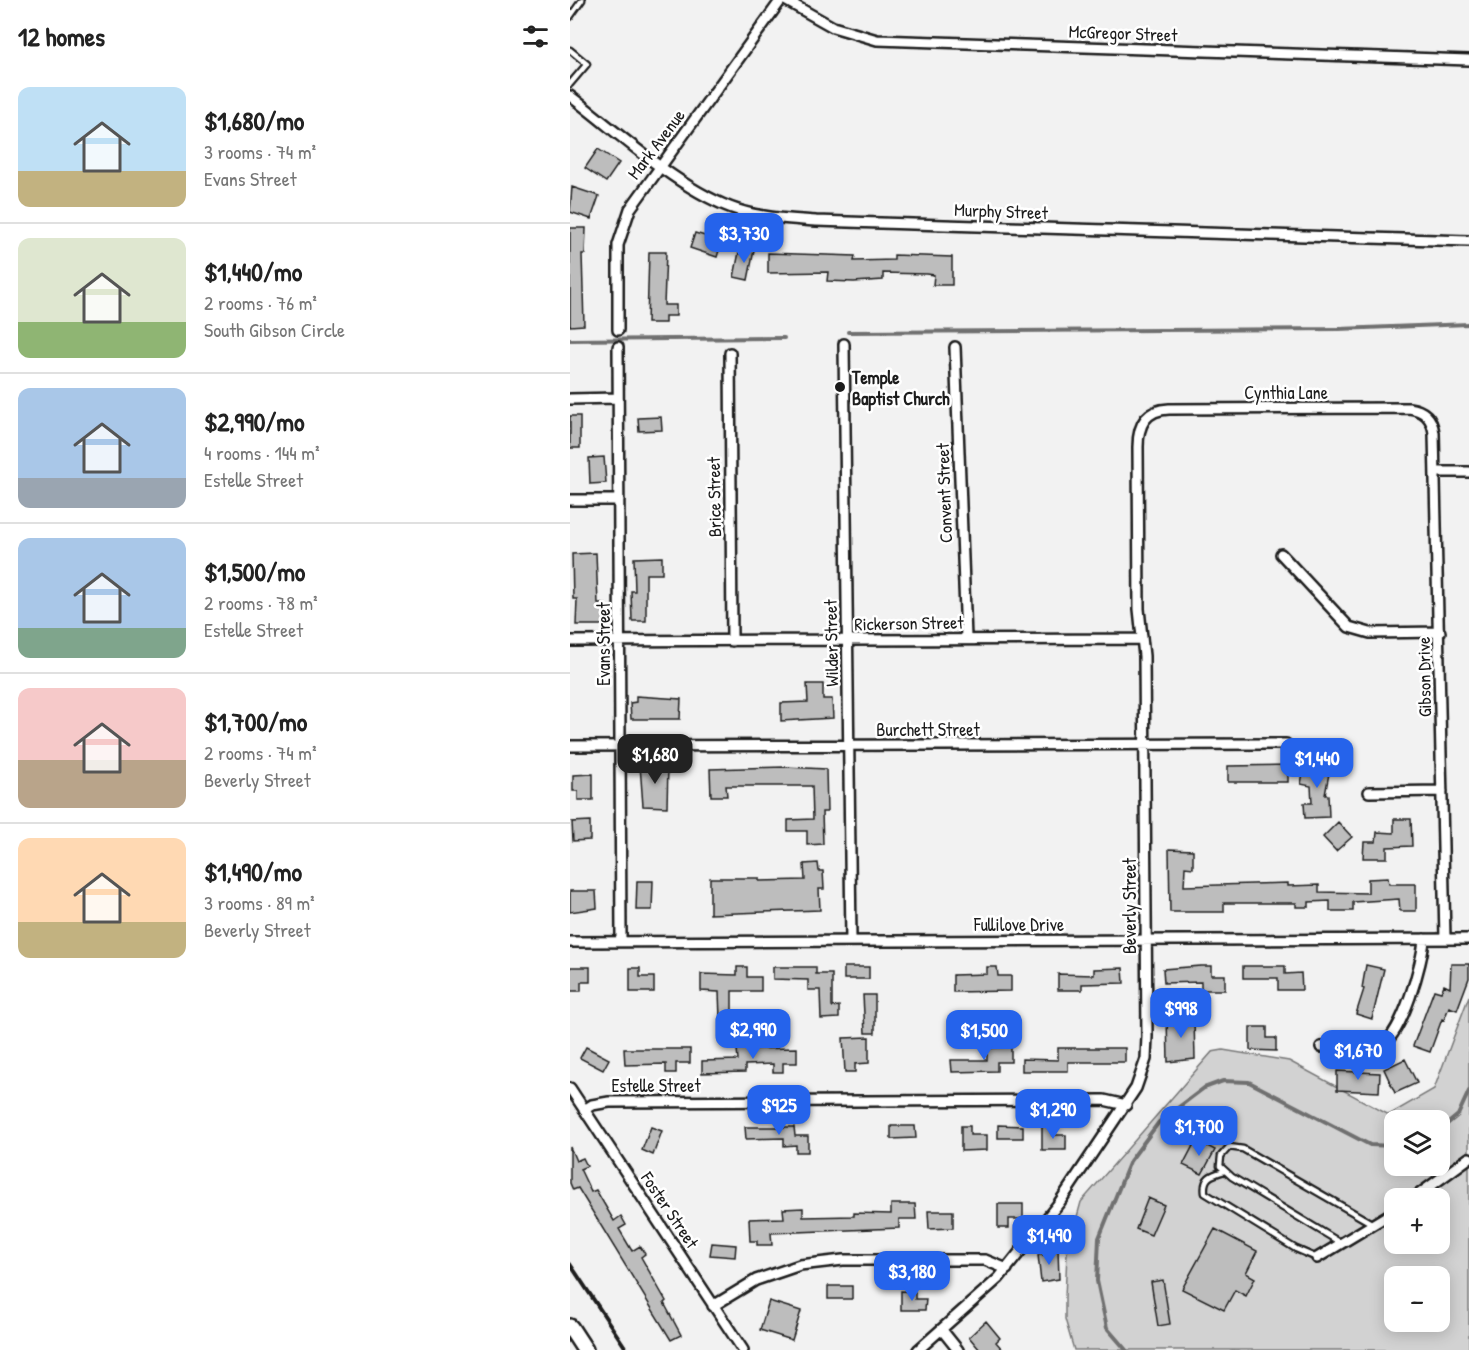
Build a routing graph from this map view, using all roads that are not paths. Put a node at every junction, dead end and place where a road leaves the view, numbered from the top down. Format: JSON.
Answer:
{"nodes":[{"id":1,"x":582,"y":0,"type":"edge"},
{"id":2,"x":783,"y":0,"type":"edge"},
{"id":3,"x":570,"y":16,"type":"edge"},
{"id":4,"x":570,"y":50,"type":"edge"},
{"id":5,"x":1469,"y":60,"type":"edge"},
{"id":6,"x":570,"y":84,"type":"edge"},
{"id":7,"x":570,"y":96,"type":"edge"},
{"id":8,"x":661,"y":166,"type":"junction"},
{"id":9,"x":1469,"y":241,"type":"edge"},
{"id":10,"x":618,"y":330,"type":"dead end"},
{"id":11,"x":844,"y":344,"type":"dead end"},
{"id":12,"x":618,"y":347,"type":"dead end"},
{"id":13,"x":955,"y":347,"type":"dead end"},
{"id":14,"x":730,"y":353,"type":"dead end"},
{"id":15,"x":618,"y":398,"type":"junction"},
{"id":16,"x":570,"y":399,"type":"edge"},
{"id":17,"x":1427,"y":416,"type":"joint"},
{"id":18,"x":1145,"y":417,"type":"joint"},
{"id":19,"x":1435,"y":472,"type":"junction"},
{"id":20,"x":1469,"y":472,"type":"edge"},
{"id":21,"x":570,"y":500,"type":"edge"},
{"id":22,"x":619,"y":500,"type":"junction"},
{"id":23,"x":1281,"y":554,"type":"dead end"},
{"id":24,"x":1440,"y":632,"type":"junction"},
{"id":25,"x":966,"y":638,"type":"junction"},
{"id":26,"x":1141,"y":639,"type":"junction"},
{"id":27,"x":848,"y":640,"type":"junction"},
{"id":28,"x":570,"y":641,"type":"edge"},
{"id":29,"x":620,"y":641,"type":"junction"},
{"id":30,"x":732,"y":641,"type":"junction"},
{"id":31,"x":1145,"y":744,"type":"junction"},
{"id":32,"x":1286,"y":744,"type":"dead end"},
{"id":33,"x":570,"y":746,"type":"edge"},
{"id":34,"x":620,"y":746,"type":"junction"},
{"id":35,"x":849,"y":746,"type":"junction"},
{"id":36,"x":1442,"y":791,"type":"junction"},
{"id":37,"x":1369,"y":792,"type":"dead end"},
{"id":38,"x":1424,"y":939,"type":"junction"},
{"id":39,"x":1445,"y":939,"type":"junction"},
{"id":40,"x":1469,"y":939,"type":"edge"},
{"id":41,"x":1146,"y":940,"type":"junction"},
{"id":42,"x":851,"y":941,"type":"junction"},
{"id":43,"x":570,"y":942,"type":"edge"},
{"id":44,"x":621,"y":942,"type":"junction"},
{"id":45,"x":1321,"y":1047,"type":"dead end"},
{"id":46,"x":570,"y":1088,"type":"edge"},
{"id":47,"x":1126,"y":1105,"type":"junction"},
{"id":48,"x":584,"y":1110,"type":"junction"},
{"id":49,"x":1469,"y":1158,"type":"edge"},
{"id":50,"x":1225,"y":1170,"type":"junction"},
{"id":51,"x":1428,"y":1188,"type":"edge"},
{"id":52,"x":1384,"y":1217,"type":"edge"},
{"id":53,"x":1373,"y":1224,"type":"junction"},
{"id":54,"x":1341,"y":1243,"type":"junction"},
{"id":55,"x":1317,"y":1258,"type":"joint"},
{"id":56,"x":1007,"y":1269,"type":"junction"},
{"id":57,"x":713,"y":1306,"type":"junction"},
{"id":58,"x":570,"y":1327,"type":"edge"},
{"id":59,"x":942,"y":1330,"type":"junction"},
{"id":60,"x":585,"y":1350,"type":"edge"},
{"id":61,"x":743,"y":1350,"type":"edge"},
{"id":62,"x":918,"y":1350,"type":"edge"},
{"id":63,"x":958,"y":1350,"type":"edge"}],
"edges":[{"from":1,"to":3,"type":"lane"},
{"from":2,"to":5,"type":"street","name":"McGregor Street"},
{"from":2,"to":8,"type":"street","name":"Mark Avenue"},
{"from":4,"to":6,"type":"lane"},
{"from":7,"to":8,"type":"street","name":"Murphy Street"},
{"from":8,"to":9,"type":"street","name":"Murphy Street"},
{"from":8,"to":10,"type":"street","name":"Mark Avenue"},
{"from":11,"to":27,"type":"street","name":"Wilder Street"},
{"from":12,"to":15,"type":"street","name":"Evans Street"},
{"from":13,"to":25,"type":"street","name":"Convent Street"},
{"from":14,"to":30,"type":"street","name":"Brice Street"},
{"from":15,"to":16,"type":"street"},
{"from":15,"to":22,"type":"street","name":"Evans Street"},
{"from":17,"to":18,"type":"street","name":"Cynthia Lane"},
{"from":17,"to":19,"type":"street","name":"Gibson Drive"},
{"from":18,"to":26,"type":"street","name":"Beverly Street"},
{"from":19,"to":20,"type":"street"},
{"from":19,"to":24,"type":"street","name":"Gibson Drive"},
{"from":21,"to":22,"type":"street"},
{"from":22,"to":29,"type":"street","name":"Evans Street"},
{"from":23,"to":24,"type":"street"},
{"from":24,"to":36,"type":"street","name":"Gibson Drive"},
{"from":25,"to":26,"type":"street","name":"Rickerson Street"},
{"from":25,"to":27,"type":"street","name":"Rickerson Street"},
{"from":26,"to":31,"type":"street","name":"Beverly Street"},
{"from":27,"to":30,"type":"street","name":"Rickerson Street"},
{"from":27,"to":35,"type":"street","name":"Wilder Street"},
{"from":28,"to":29,"type":"street","name":"Rickerson Street"},
{"from":29,"to":30,"type":"street","name":"Rickerson Street"},
{"from":29,"to":34,"type":"street","name":"Evans Street"},
{"from":31,"to":32,"type":"street","name":"Burchett Street"},
{"from":31,"to":35,"type":"street","name":"Burchett Street"},
{"from":31,"to":41,"type":"street","name":"Beverly Street"},
{"from":33,"to":34,"type":"street","name":"Burchett Street"},
{"from":34,"to":35,"type":"street","name":"Burchett Street"},
{"from":34,"to":44,"type":"street","name":"Evans Street"},
{"from":35,"to":42,"type":"street","name":"Wilder Street"},
{"from":36,"to":37,"type":"street"},
{"from":36,"to":39,"type":"street","name":"Gibson Drive"},
{"from":38,"to":39,"type":"street","name":"Fullilove Drive"},
{"from":38,"to":41,"type":"street","name":"Fullilove Drive"},
{"from":38,"to":45,"type":"street"},
{"from":39,"to":40,"type":"street","name":"Fullilove Drive"},
{"from":41,"to":42,"type":"street","name":"Fullilove Drive"},
{"from":41,"to":47,"type":"street","name":"Beverly Street"},
{"from":42,"to":44,"type":"street","name":"Fullilove Drive"},
{"from":43,"to":44,"type":"street","name":"Fullilove Drive"},
{"from":46,"to":48,"type":"street","name":"Foster Street"},
{"from":47,"to":48,"type":"street","name":"Estelle Street"},
{"from":47,"to":56,"type":"street","name":"Beverly Street"},
{"from":48,"to":57,"type":"street","name":"Foster Street"},
{"from":49,"to":51,"type":"street"},
{"from":50,"to":53,"type":"lane"},
{"from":50,"to":54,"type":"lane"},
{"from":50,"to":55,"type":"lane"},
{"from":52,"to":53,"type":"street"},
{"from":53,"to":54,"type":"street"},
{"from":54,"to":55,"type":"street"},
{"from":56,"to":57,"type":"street"},
{"from":56,"to":59,"type":"street","name":"Beverly Street"},
{"from":57,"to":61,"type":"street","name":"Foster Street"},
{"from":58,"to":60,"type":"main road"},
{"from":59,"to":62,"type":"street","name":"Beverly Street"},
{"from":59,"to":63,"type":"street"}]}
